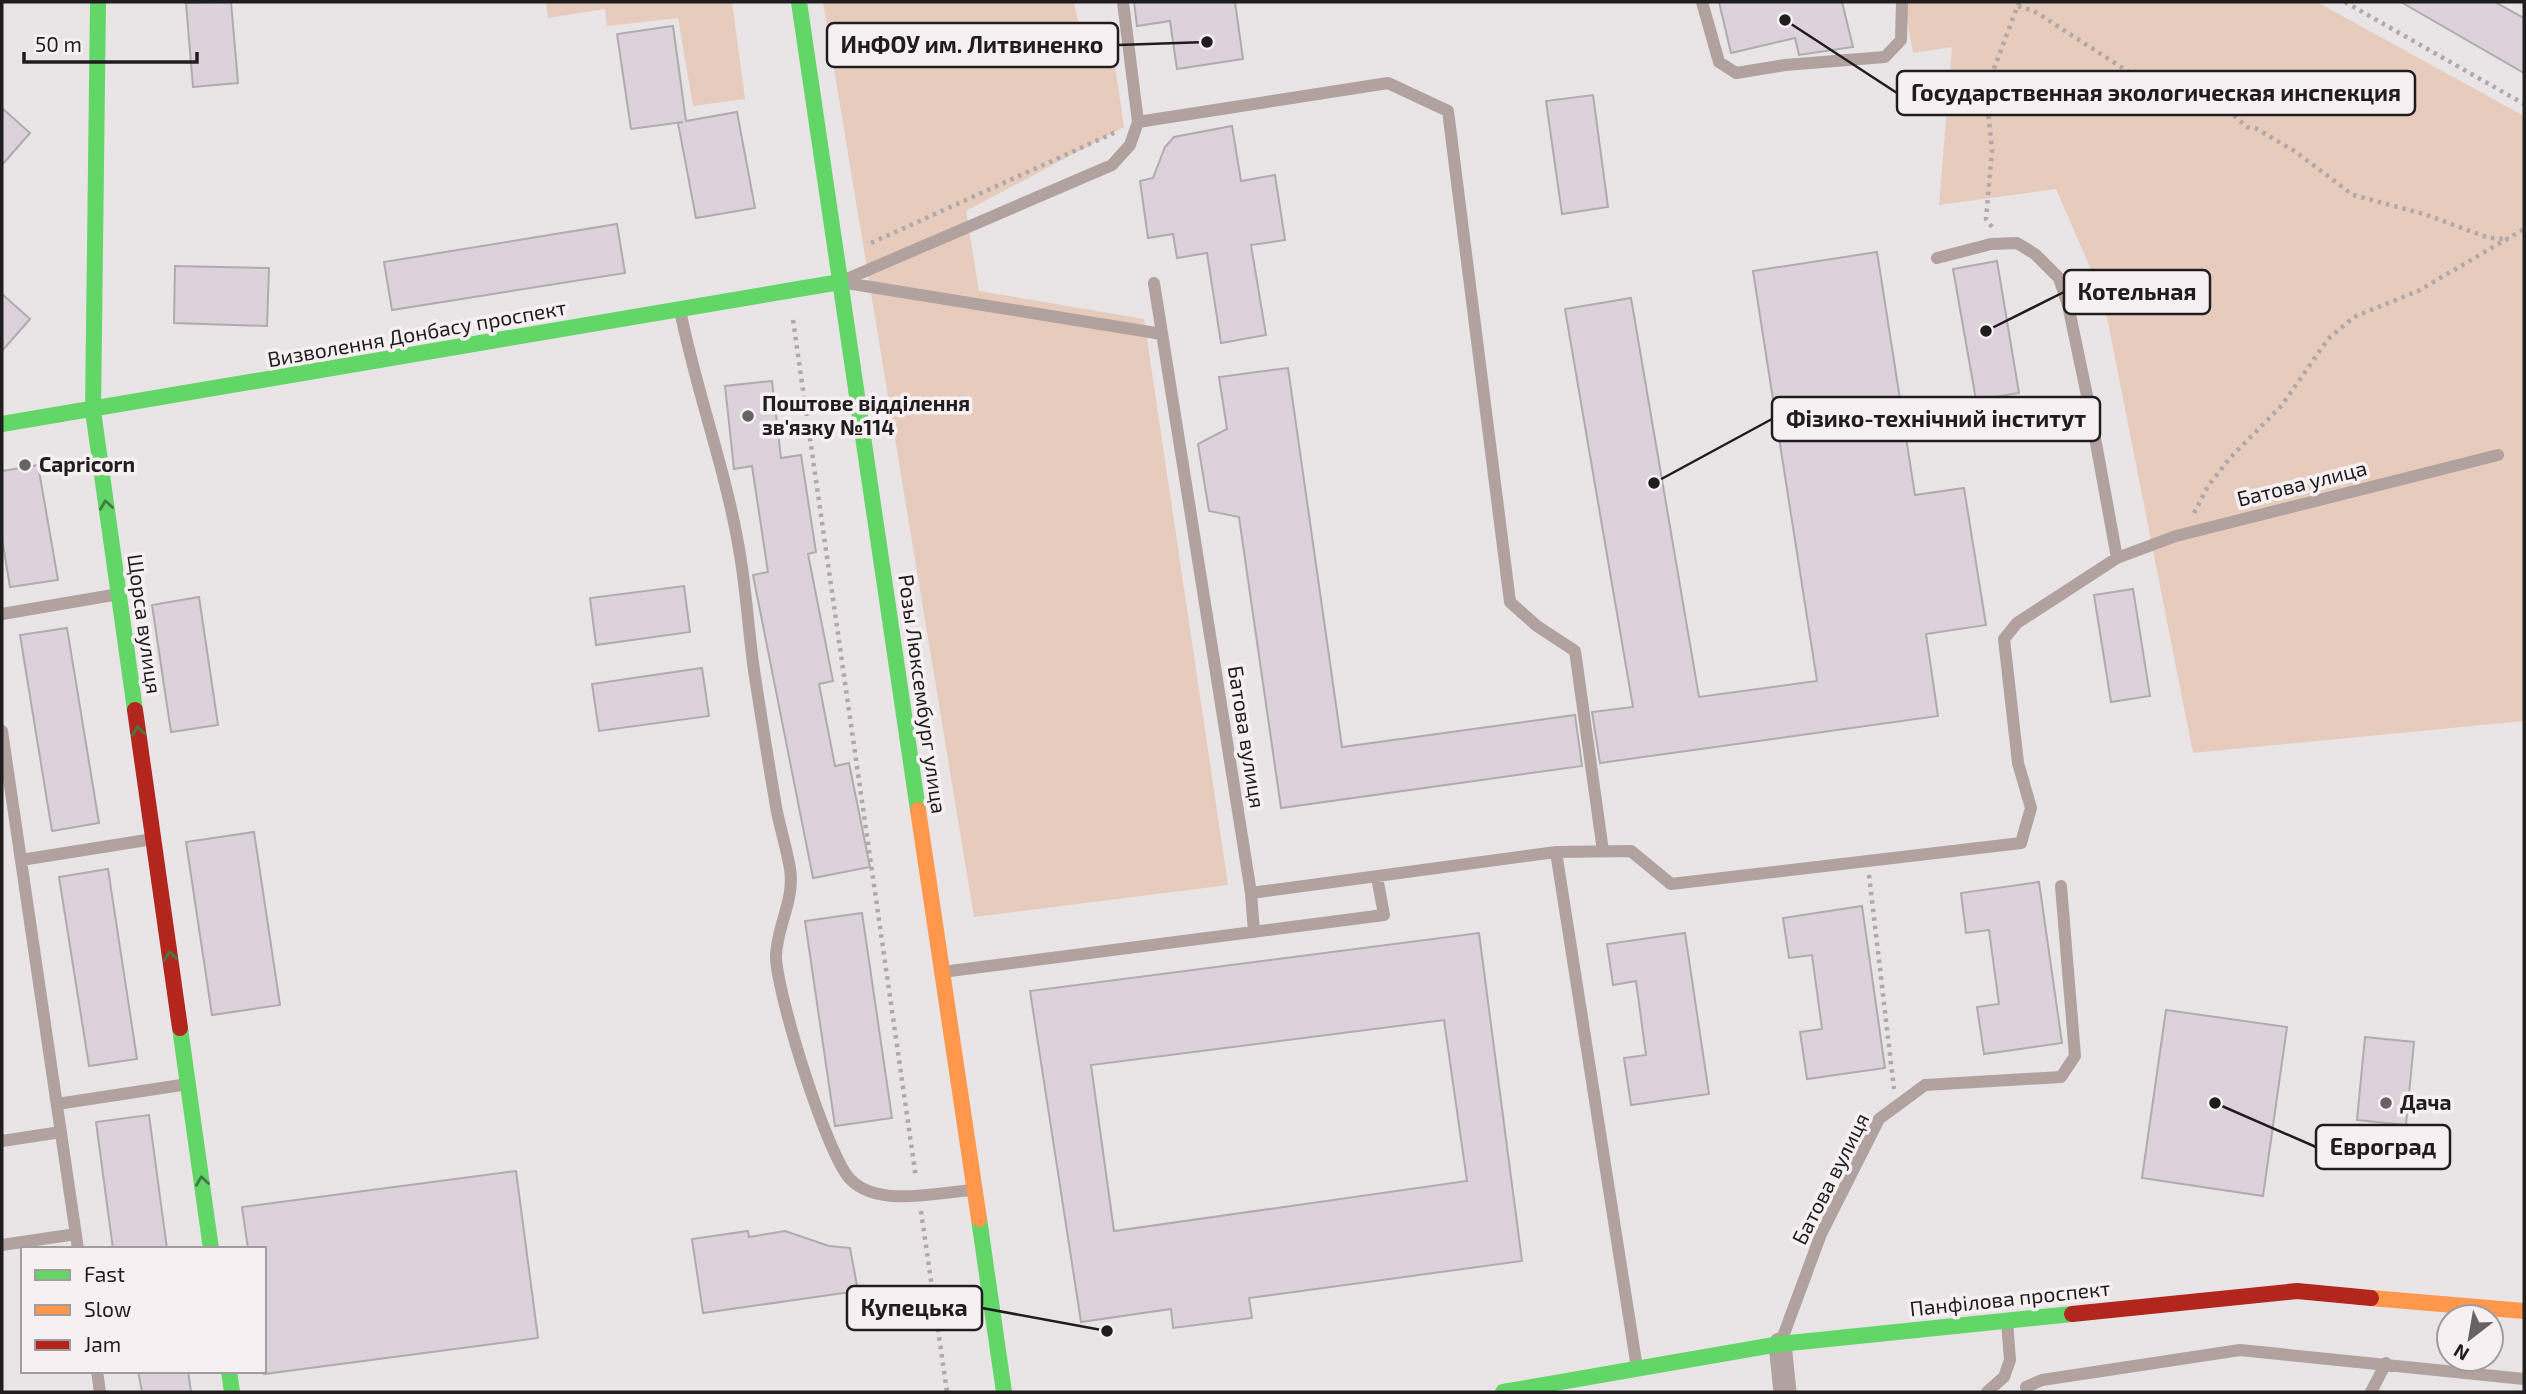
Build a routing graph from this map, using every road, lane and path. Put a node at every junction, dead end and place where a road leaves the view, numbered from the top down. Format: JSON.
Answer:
{"nodes":[{"id":1,"x":98,"y":2,"type":"edge"},
{"id":2,"x":799,"y":2,"type":"edge"},
{"id":3,"x":1123,"y":2,"type":"edge"},
{"id":4,"x":1702,"y":2,"type":"edge"},
{"id":5,"x":1902,"y":2,"type":"edge"},
{"id":6,"x":2345,"y":2,"type":"edge"},
{"id":7,"x":2019,"y":4,"type":"edge"},
{"id":8,"x":2524,"y":104,"type":"edge"},
{"id":9,"x":1138,"y":122,"type":"junction"},
{"id":10,"x":2524,"y":229,"type":"edge"},
{"id":11,"x":2509,"y":239,"type":"junction"},
{"id":12,"x":871,"y":243,"type":"dead end"},
{"id":13,"x":2003,"y":243,"type":"junction"},
{"id":14,"x":1937,"y":258,"type":"dead end"},
{"id":15,"x":840,"y":282,"type":"junction"},
{"id":16,"x":1154,"y":283,"type":"dead end"},
{"id":17,"x":680,"y":310,"type":"junction"},
{"id":18,"x":793,"y":320,"type":"dead end"},
{"id":19,"x":1162,"y":334,"type":"junction"},
{"id":20,"x":2,"y":406,"type":"edge"},
{"id":21,"x":93,"y":411,"type":"junction"},
{"id":22,"x":19,"y":422,"type":"junction"},
{"id":23,"x":2,"y":424,"type":"edge"},
{"id":24,"x":2498,"y":455,"type":"dead end"},
{"id":25,"x":2176,"y":536,"type":"junction"},
{"id":26,"x":2117,"y":558,"type":"junction"},
{"id":27,"x":119,"y":594,"type":"junction"},
{"id":28,"x":2,"y":614,"type":"edge"},
{"id":29,"x":2,"y":732,"type":"edge"},
{"id":30,"x":8,"y":812,"type":"edge"},
{"id":31,"x":153,"y":839,"type":"junction"},
{"id":32,"x":1603,"y":851,"type":"junction"},
{"id":33,"x":1556,"y":852,"type":"junction"},
{"id":34,"x":21,"y":860,"type":"junction"},
{"id":35,"x":1867,"y":861,"type":"junction"},
{"id":36,"x":1377,"y":877,"type":"junction"},
{"id":37,"x":2061,"y":886,"type":"dead end"},
{"id":38,"x":1251,"y":893,"type":"junction"},
{"id":39,"x":1254,"y":932,"type":"junction"},
{"id":40,"x":942,"y":972,"type":"junction"},
{"id":41,"x":188,"y":1084,"type":"junction"},
{"id":42,"x":57,"y":1104,"type":"junction"},
{"id":43,"x":1896,"y":1107,"type":"junction"},
{"id":44,"x":61,"y":1132,"type":"junction"},
{"id":45,"x":2,"y":1141,"type":"edge"},
{"id":46,"x":974,"y":1190,"type":"junction"},
{"id":47,"x":918,"y":1194,"type":"junction"},
{"id":48,"x":76,"y":1234,"type":"junction"},
{"id":49,"x":2,"y":1245,"type":"edge"},
{"id":50,"x":78,"y":1247,"type":"edge"},
{"id":51,"x":211,"y":1247,"type":"edge"},
{"id":52,"x":2524,"y":1311,"type":"edge"},
{"id":53,"x":2007,"y":1321,"type":"junction"},
{"id":54,"x":1780,"y":1344,"type":"junction"},
{"id":55,"x":2386,"y":1363,"type":"junction"},
{"id":56,"x":1637,"y":1369,"type":"junction"},
{"id":57,"x":97,"y":1373,"type":"edge"},
{"id":58,"x":229,"y":1373,"type":"edge"},
{"id":59,"x":2004,"y":1377,"type":"junction"},
{"id":60,"x":2524,"y":1378,"type":"edge"},
{"id":61,"x":2027,"y":1390,"type":"edge"},
{"id":62,"x":100,"y":1392,"type":"edge"},
{"id":63,"x":232,"y":1392,"type":"edge"},
{"id":64,"x":947,"y":1392,"type":"edge"},
{"id":65,"x":1004,"y":1392,"type":"edge"},
{"id":66,"x":1503,"y":1392,"type":"edge"},
{"id":67,"x":1785,"y":1392,"type":"edge"},
{"id":68,"x":1987,"y":1392,"type":"edge"},
{"id":69,"x":2371,"y":1392,"type":"edge"}],
"edges":[{"from":1,"to":21,"type":"street","name":"Щорса вулиця"},
{"from":2,"to":15,"type":"street","name":"Розы Люксембург улица"},
{"from":3,"to":9,"type":"lane"},
{"from":4,"to":5,"type":"lane"},
{"from":6,"to":8,"type":"path"},
{"from":7,"to":11,"type":"path"},
{"from":7,"to":13,"type":"path"},
{"from":9,"to":12,"type":"path"},
{"from":9,"to":15,"type":"lane"},
{"from":9,"to":32,"type":"lane"},
{"from":10,"to":11,"type":"path"},
{"from":11,"to":25,"type":"path"},
{"from":13,"to":14,"type":"lane"},
{"from":13,"to":26,"type":"lane"},
{"from":15,"to":17,"type":"street","name":"Визволення Донбасу проспект"},
{"from":15,"to":19,"type":"lane"},
{"from":15,"to":40,"type":"street","name":"Розы Люксембург улица"},
{"from":16,"to":19,"type":"lane","name":"Батова вулиця"},
{"from":17,"to":21,"type":"street","name":"Визволення Донбасу проспект"},
{"from":17,"to":47,"type":"lane"},
{"from":18,"to":47,"type":"path"},
{"from":19,"to":38,"type":"lane","name":"Батова вулиця"},
{"from":20,"to":22,"type":"lane"},
{"from":21,"to":22,"type":"street","name":"Визволення Донбасу проспект"},
{"from":27,"to":21,"type":"street","name":"Щорса вулиця","one_way":true},
{"from":22,"to":23,"type":"street","name":"Визволення Донбасу проспект"},
{"from":24,"to":25,"type":"lane","name":"Батова улица"},
{"from":25,"to":26,"type":"lane","name":"Батова улица"},
{"from":26,"to":35,"type":"lane","name":"Батова улица"},
{"from":27,"to":28,"type":"lane"},
{"from":31,"to":27,"type":"street","name":"Щорса вулиця","one_way":true},
{"from":29,"to":30,"type":"lane"},
{"from":30,"to":34,"type":"lane"},
{"from":31,"to":34,"type":"lane"},
{"from":41,"to":31,"type":"street","name":"Щорса вулиця","one_way":true},
{"from":32,"to":33,"type":"lane"},
{"from":32,"to":35,"type":"lane"},
{"from":33,"to":36,"type":"lane"},
{"from":33,"to":56,"type":"lane"},
{"from":34,"to":42,"type":"lane"},
{"from":35,"to":43,"type":"path"},
{"from":36,"to":38,"type":"lane"},
{"from":36,"to":39,"type":"lane"},
{"from":37,"to":43,"type":"lane","name":"Батова вулиця"},
{"from":38,"to":39,"type":"lane","name":"Батова вулиця"},
{"from":39,"to":40,"type":"lane"},
{"from":40,"to":46,"type":"street","name":"Розы Люксембург улица"},
{"from":41,"to":42,"type":"lane"},
{"from":51,"to":41,"type":"street","name":"Щорса вулиця","one_way":true},
{"from":42,"to":44,"type":"lane"},
{"from":43,"to":54,"type":"lane","name":"Батова вулиця"},
{"from":44,"to":45,"type":"lane"},
{"from":44,"to":48,"type":"lane"},
{"from":46,"to":47,"type":"lane"},
{"from":46,"to":65,"type":"street","name":"Розы Люксембург улица"},
{"from":47,"to":64,"type":"path"},
{"from":48,"to":49,"type":"lane"},
{"from":48,"to":50,"type":"lane"},
{"from":52,"to":53,"type":"street","name":"Панфілова проспект"},
{"from":53,"to":54,"type":"street","name":"Панфілова проспект"},
{"from":53,"to":59,"type":"lane"},
{"from":54,"to":56,"type":"street","name":"Панфілова проспект"},
{"from":54,"to":67,"type":"street"},
{"from":55,"to":60,"type":"lane"},
{"from":55,"to":61,"type":"lane"},
{"from":55,"to":69,"type":"lane"},
{"from":56,"to":66,"type":"street","name":"Панфілова проспект"},
{"from":57,"to":62,"type":"lane"},
{"from":58,"to":63,"type":"street"},
{"from":59,"to":61,"type":"lane"},
{"from":59,"to":68,"type":"lane"}]}
